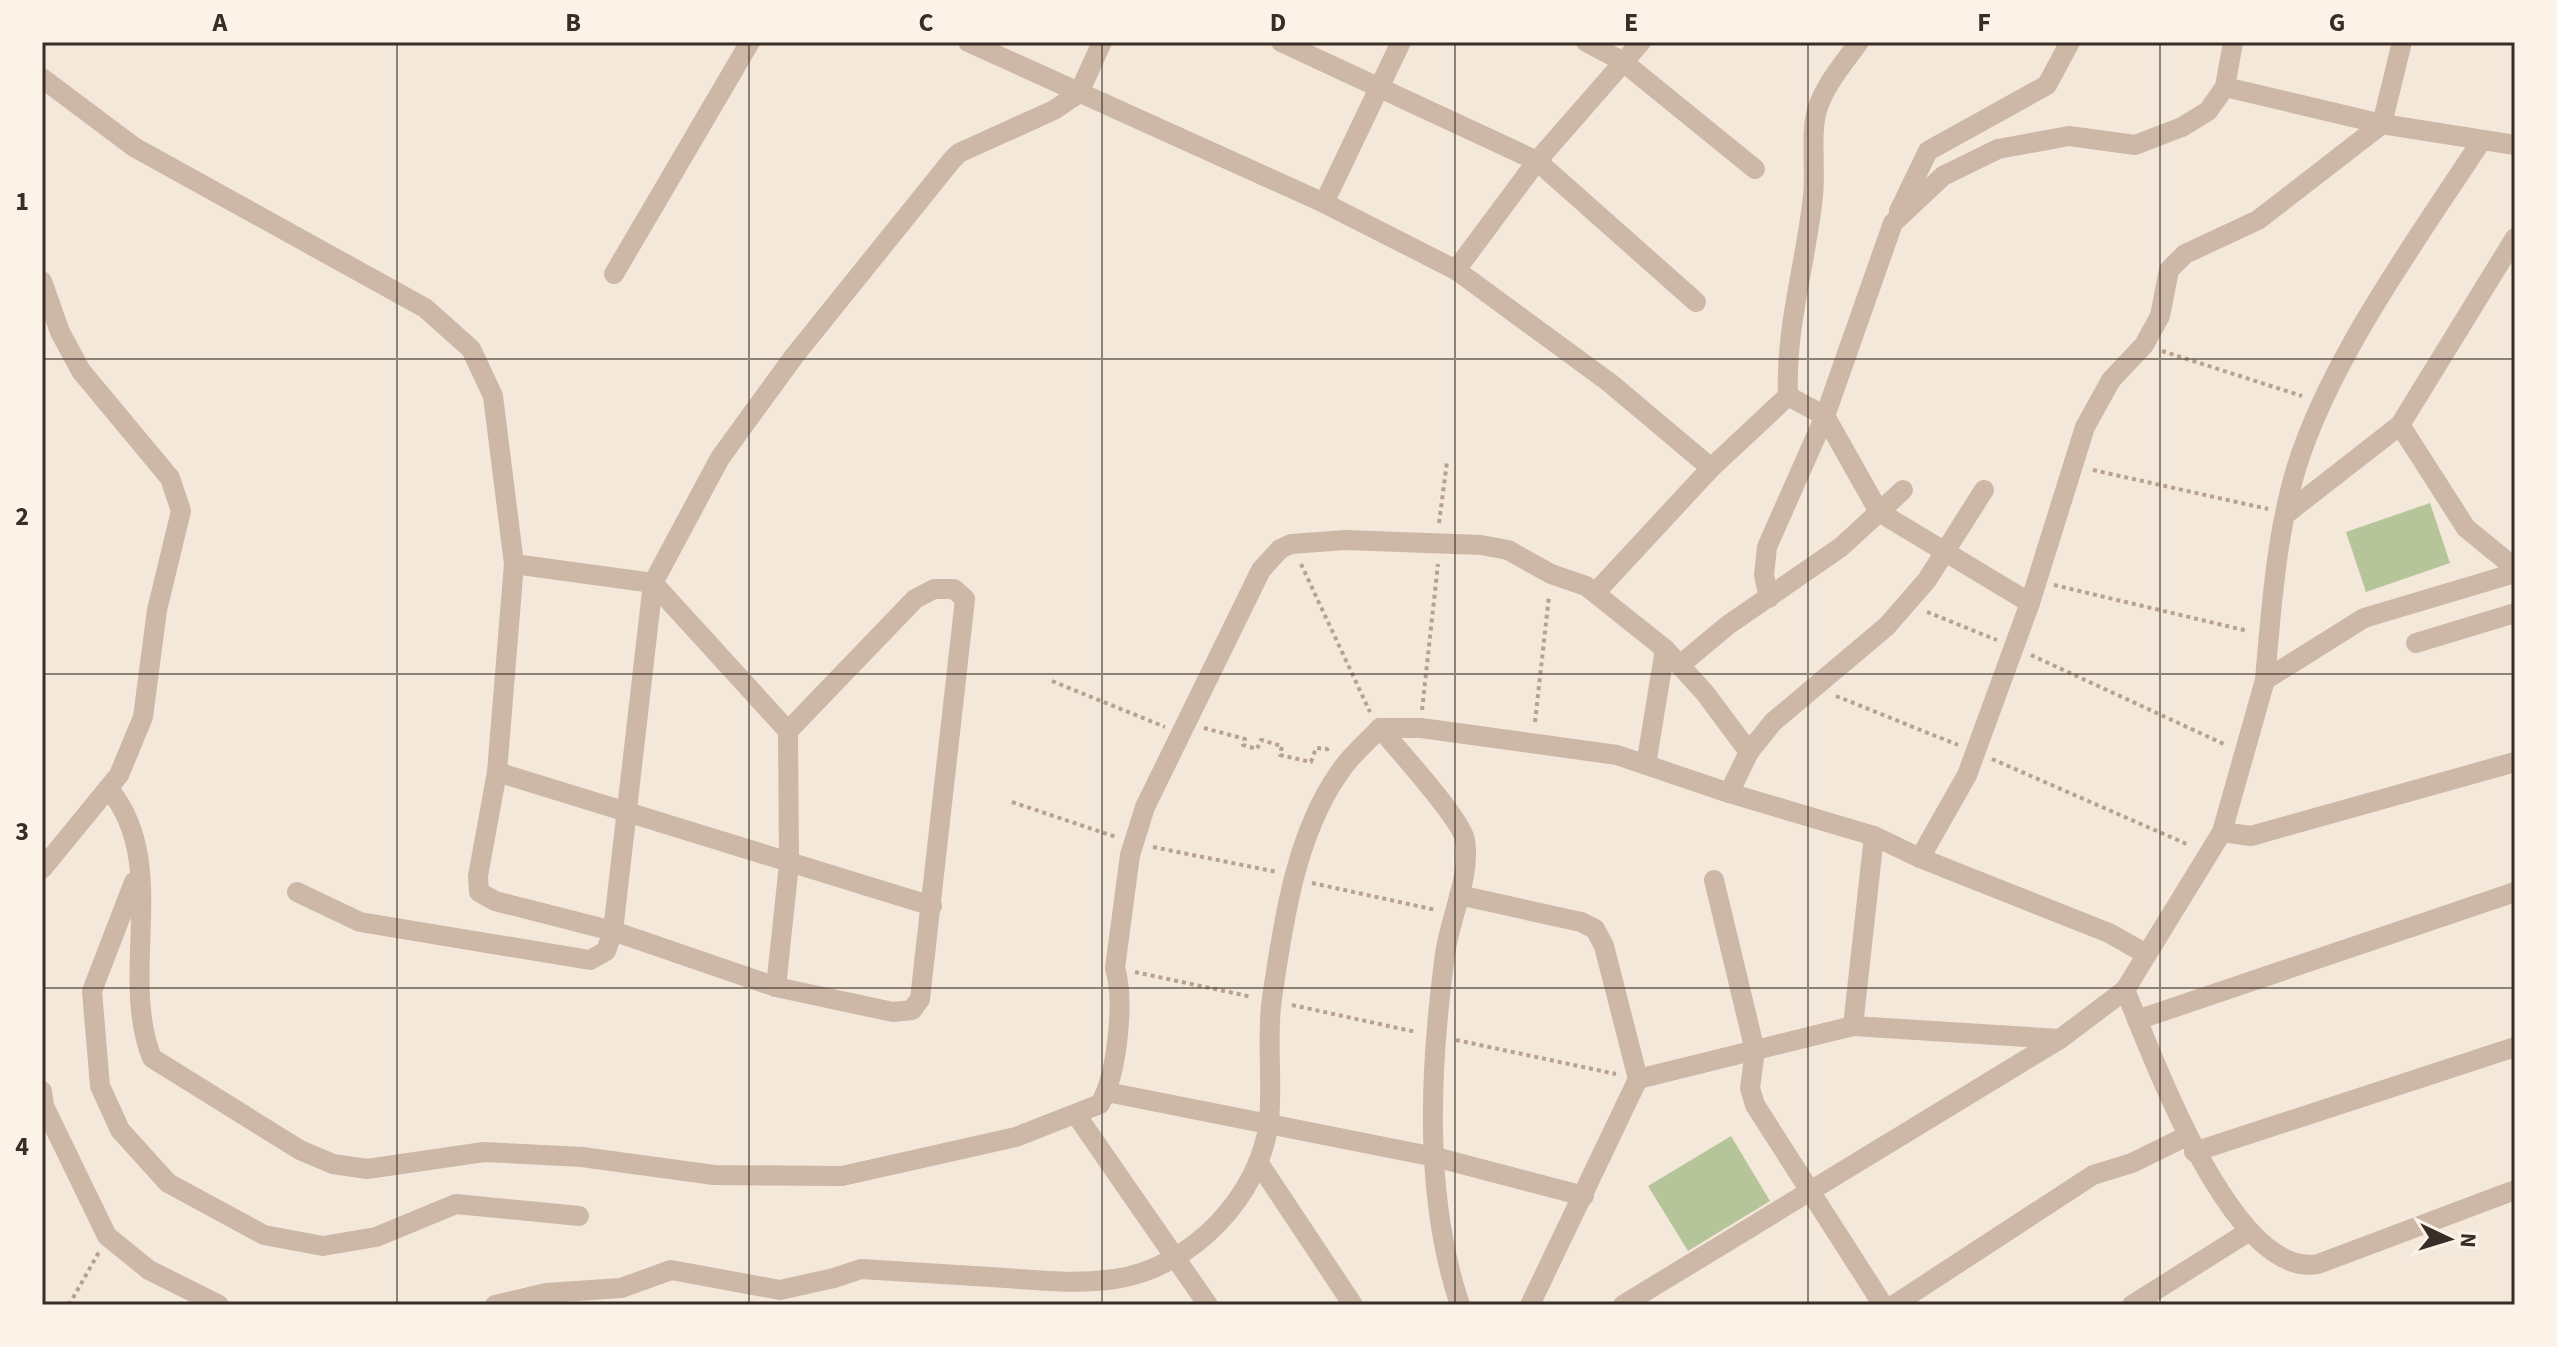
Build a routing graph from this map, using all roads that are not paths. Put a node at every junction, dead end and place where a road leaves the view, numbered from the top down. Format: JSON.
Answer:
{"nodes":[{"id":1,"x":750,"y":42,"type":"edge"},
{"id":2,"x":968,"y":42,"type":"edge"},
{"id":3,"x":1102,"y":42,"type":"edge"},
{"id":4,"x":1281,"y":42,"type":"edge"},
{"id":5,"x":1401,"y":42,"type":"edge"},
{"id":6,"x":1586,"y":42,"type":"edge"},
{"id":7,"x":1641,"y":42,"type":"edge"},
{"id":8,"x":1859,"y":42,"type":"edge"},
{"id":9,"x":2070,"y":42,"type":"edge"},
{"id":10,"x":2233,"y":42,"type":"edge"},
{"id":11,"x":2402,"y":42,"type":"edge"},
{"id":12,"x":1622,"y":61,"type":"junction"},
{"id":13,"x":42,"y":78,"type":"edge"},
{"id":14,"x":2225,"y":87,"type":"junction"},
{"id":15,"x":1379,"y":88,"type":"junction"},
{"id":16,"x":1079,"y":93,"type":"junction"},
{"id":17,"x":2382,"y":124,"type":"junction"},
{"id":18,"x":2482,"y":140,"type":"junction"},
{"id":19,"x":2515,"y":145,"type":"edge"},
{"id":20,"x":1537,"y":161,"type":"junction"},
{"id":21,"x":1755,"y":169,"type":"dead end"},
{"id":22,"x":1324,"y":203,"type":"junction"},
{"id":23,"x":1893,"y":223,"type":"junction"},
{"id":24,"x":2515,"y":238,"type":"edge"},
{"id":25,"x":1456,"y":270,"type":"junction"},
{"id":26,"x":614,"y":274,"type":"dead end"},
{"id":27,"x":42,"y":281,"type":"edge"},
{"id":28,"x":1696,"y":302,"type":"dead end"},
{"id":29,"x":1788,"y":396,"type":"junction"},
{"id":30,"x":1825,"y":416,"type":"junction"},
{"id":31,"x":2400,"y":425,"type":"junction"},
{"id":32,"x":1711,"y":468,"type":"junction"},
{"id":33,"x":1903,"y":490,"type":"dead end"},
{"id":34,"x":1984,"y":490,"type":"dead end"},
{"id":35,"x":1879,"y":512,"type":"junction"},
{"id":36,"x":2286,"y":514,"type":"junction"},
{"id":37,"x":1943,"y":554,"type":"junction"},
{"id":38,"x":514,"y":564,"type":"junction"},
{"id":39,"x":2515,"y":570,"type":"edge"},
{"id":40,"x":653,"y":583,"type":"junction"},
{"id":41,"x":1596,"y":592,"type":"junction"},
{"id":42,"x":1769,"y":598,"type":"junction"},
{"id":43,"x":2030,"y":603,"type":"junction"},
{"id":44,"x":2515,"y":613,"type":"edge"},
{"id":45,"x":2416,"y":643,"type":"dead end"},
{"id":46,"x":1665,"y":649,"type":"junction"},
{"id":47,"x":1680,"y":665,"type":"junction"},
{"id":48,"x":2265,"y":680,"type":"junction"},
{"id":49,"x":1375,"y":721,"type":"junction"},
{"id":50,"x":788,"y":731,"type":"junction"},
{"id":51,"x":1749,"y":752,"type":"junction"},
{"id":52,"x":2515,"y":762,"type":"edge"},
{"id":53,"x":1646,"y":765,"type":"junction"},
{"id":54,"x":497,"y":772,"type":"junction"},
{"id":55,"x":109,"y":789,"type":"junction"},
{"id":56,"x":1729,"y":793,"type":"junction"},
{"id":57,"x":627,"y":814,"type":"junction"},
{"id":58,"x":2222,"y":832,"type":"junction"},
{"id":59,"x":1874,"y":836,"type":"junction"},
{"id":60,"x":1920,"y":858,"type":"junction"},
{"id":61,"x":141,"y":863,"type":"junction"},
{"id":62,"x":789,"y":864,"type":"junction"},
{"id":63,"x":42,"y":869,"type":"edge"},
{"id":64,"x":1714,"y":880,"type":"dead end"},
{"id":65,"x":297,"y":892,"type":"dead end"},
{"id":66,"x":2515,"y":892,"type":"edge"},
{"id":67,"x":1459,"y":895,"type":"junction"},
{"id":68,"x":932,"y":906,"type":"junction"},
{"id":69,"x":613,"y":931,"type":"junction"},
{"id":70,"x":2146,"y":954,"type":"junction"},
{"id":71,"x":776,"y":987,"type":"junction"},
{"id":72,"x":2125,"y":990,"type":"junction"},
{"id":73,"x":2137,"y":1020,"type":"junction"},
{"id":74,"x":1853,"y":1026,"type":"junction"},
{"id":75,"x":2060,"y":1039,"type":"junction"},
{"id":76,"x":2515,"y":1047,"type":"edge"},
{"id":77,"x":1755,"y":1051,"type":"junction"},
{"id":78,"x":1638,"y":1079,"type":"junction"},
{"id":79,"x":42,"y":1091,"type":"edge"},
{"id":80,"x":1107,"y":1092,"type":"junction"},
{"id":81,"x":1077,"y":1116,"type":"junction"},
{"id":82,"x":1269,"y":1121,"type":"junction"},
{"id":83,"x":2191,"y":1144,"type":"junction"},
{"id":84,"x":1435,"y":1157,"type":"junction"},
{"id":85,"x":1258,"y":1162,"type":"junction"},
{"id":86,"x":1810,"y":1190,"type":"junction"},
{"id":87,"x":2515,"y":1190,"type":"edge"},
{"id":88,"x":1584,"y":1196,"type":"junction"},
{"id":89,"x":579,"y":1216,"type":"dead end"},
{"id":90,"x":2248,"y":1232,"type":"junction"},
{"id":91,"x":1175,"y":1254,"type":"junction"},
{"id":92,"x":219,"y":1305,"type":"edge"},
{"id":93,"x":495,"y":1305,"type":"edge"},
{"id":94,"x":1208,"y":1305,"type":"edge"},
{"id":95,"x":1353,"y":1305,"type":"edge"},
{"id":96,"x":1460,"y":1305,"type":"edge"},
{"id":97,"x":1530,"y":1305,"type":"edge"},
{"id":98,"x":1623,"y":1305,"type":"edge"},
{"id":99,"x":1883,"y":1305,"type":"edge"},
{"id":100,"x":1894,"y":1305,"type":"edge"},
{"id":101,"x":2132,"y":1305,"type":"edge"}],
"edges":[{"from":1,"to":26,"type":"street"},
{"from":2,"to":16,"type":"street"},
{"from":3,"to":16,"type":"street"},
{"from":4,"to":15,"type":"street"},
{"from":5,"to":15,"type":"street"},
{"from":6,"to":12,"type":"street"},
{"from":7,"to":12,"type":"street"},
{"from":8,"to":29,"type":"street"},
{"from":9,"to":23,"type":"street"},
{"from":10,"to":14,"type":"street"},
{"from":11,"to":17,"type":"street"},
{"from":12,"to":20,"type":"street"},
{"from":12,"to":21,"type":"street"},
{"from":13,"to":38,"type":"street"},
{"from":14,"to":17,"type":"street"},
{"from":14,"to":23,"type":"street"},
{"from":15,"to":20,"type":"street"},
{"from":15,"to":22,"type":"street"},
{"from":16,"to":22,"type":"street"},
{"from":16,"to":40,"type":"street"},
{"from":17,"to":18,"type":"street"},
{"from":17,"to":43,"type":"street"},
{"from":18,"to":19,"type":"street"},
{"from":18,"to":36,"type":"street"},
{"from":20,"to":25,"type":"street"},
{"from":20,"to":28,"type":"street"},
{"from":22,"to":25,"type":"street"},
{"from":23,"to":30,"type":"street"},
{"from":24,"to":31,"type":"street"},
{"from":25,"to":32,"type":"street"},
{"from":27,"to":55,"type":"street"},
{"from":29,"to":30,"type":"street"},
{"from":29,"to":32,"type":"street"},
{"from":30,"to":35,"type":"street"},
{"from":30,"to":42,"type":"street"},
{"from":31,"to":36,"type":"street"},
{"from":31,"to":39,"type":"street"},
{"from":32,"to":41,"type":"street"},
{"from":33,"to":35,"type":"street"},
{"from":34,"to":37,"type":"street"},
{"from":35,"to":37,"type":"street"},
{"from":35,"to":42,"type":"street"},
{"from":36,"to":48,"type":"street"},
{"from":37,"to":43,"type":"street"},
{"from":37,"to":51,"type":"street"},
{"from":38,"to":40,"type":"street"},
{"from":38,"to":54,"type":"street"},
{"from":39,"to":48,"type":"street"},
{"from":40,"to":50,"type":"street"},
{"from":40,"to":57,"type":"street"},
{"from":41,"to":46,"type":"street"},
{"from":41,"to":80,"type":"street"},
{"from":42,"to":47,"type":"street"},
{"from":43,"to":60,"type":"street"},
{"from":44,"to":45,"type":"street"},
{"from":46,"to":47,"type":"street"},
{"from":46,"to":53,"type":"street"},
{"from":47,"to":51,"type":"street"},
{"from":48,"to":58,"type":"street"},
{"from":49,"to":53,"type":"street"},
{"from":49,"to":67,"type":"street"},
{"from":49,"to":82,"type":"street"},
{"from":50,"to":62,"type":"street"},
{"from":50,"to":68,"type":"street"},
{"from":51,"to":56,"type":"street"},
{"from":52,"to":58,"type":"street"},
{"from":53,"to":56,"type":"street"},
{"from":54,"to":57,"type":"street"},
{"from":54,"to":69,"type":"street"},
{"from":55,"to":61,"type":"street"},
{"from":55,"to":63,"type":"street"},
{"from":56,"to":59,"type":"street"},
{"from":57,"to":62,"type":"street"},
{"from":57,"to":69,"type":"street"},
{"from":58,"to":70,"type":"street"},
{"from":59,"to":60,"type":"street"},
{"from":59,"to":74,"type":"street"},
{"from":60,"to":70,"type":"street"},
{"from":61,"to":81,"type":"street"},
{"from":61,"to":89,"type":"street"},
{"from":62,"to":68,"type":"street"},
{"from":62,"to":71,"type":"street"},
{"from":64,"to":77,"type":"street"},
{"from":65,"to":69,"type":"street"},
{"from":66,"to":73,"type":"street"},
{"from":67,"to":78,"type":"street"},
{"from":67,"to":84,"type":"street"},
{"from":68,"to":71,"type":"street"},
{"from":69,"to":71,"type":"street"},
{"from":70,"to":72,"type":"street"},
{"from":72,"to":73,"type":"street"},
{"from":72,"to":75,"type":"street"},
{"from":73,"to":83,"type":"street"},
{"from":74,"to":75,"type":"street"},
{"from":74,"to":77,"type":"street"},
{"from":75,"to":86,"type":"street"},
{"from":76,"to":83,"type":"street"},
{"from":77,"to":78,"type":"street"},
{"from":77,"to":86,"type":"street"},
{"from":78,"to":88,"type":"street"},
{"from":79,"to":92,"type":"street"},
{"from":80,"to":81,"type":"street"},
{"from":80,"to":82,"type":"street"},
{"from":81,"to":91,"type":"street"},
{"from":82,"to":84,"type":"street"},
{"from":82,"to":85,"type":"street"},
{"from":83,"to":90,"type":"street"},
{"from":83,"to":100,"type":"street"},
{"from":84,"to":88,"type":"street"},
{"from":84,"to":96,"type":"street"},
{"from":85,"to":91,"type":"street"},
{"from":85,"to":95,"type":"street"},
{"from":86,"to":98,"type":"street"},
{"from":86,"to":99,"type":"street"},
{"from":87,"to":90,"type":"street"},
{"from":88,"to":97,"type":"street"},
{"from":90,"to":101,"type":"street"},
{"from":91,"to":93,"type":"street"},
{"from":91,"to":94,"type":"street"}]}
